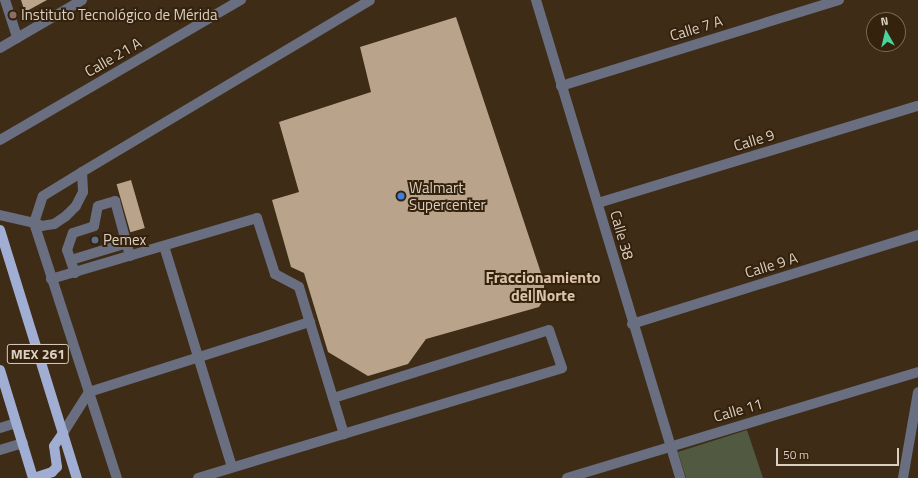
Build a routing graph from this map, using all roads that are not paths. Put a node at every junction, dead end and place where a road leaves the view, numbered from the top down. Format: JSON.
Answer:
{"nodes":[{"id":1,"x":5,"y":0,"type":"edge"},
{"id":2,"x":82,"y":0,"type":"edge"},
{"id":3,"x":241,"y":0,"type":"edge"},
{"id":4,"x":370,"y":0,"type":"edge"},
{"id":5,"x":536,"y":0,"type":"edge"},
{"id":6,"x":839,"y":0,"type":"edge"},
{"id":7,"x":17,"y":38,"type":"junction"},
{"id":8,"x":0,"y":48,"type":"edge"},
{"id":9,"x":561,"y":86,"type":"junction"},
{"id":10,"x":918,"y":106,"type":"edge"},
{"id":11,"x":0,"y":140,"type":"edge"},
{"id":12,"x":82,"y":172,"type":"junction"},
{"id":13,"x":598,"y":203,"type":"junction"},
{"id":14,"x":0,"y":215,"type":"edge"},
{"id":15,"x":34,"y":223,"type":"junction"},
{"id":16,"x":0,"y":230,"type":"edge"},
{"id":17,"x":918,"y":234,"type":"edge"},
{"id":18,"x":127,"y":243,"type":"junction"},
{"id":19,"x":164,"y":246,"type":"junction"},
{"id":20,"x":130,"y":256,"type":"junction"},
{"id":21,"x":71,"y":260,"type":"junction"},
{"id":22,"x":75,"y":272,"type":"junction"},
{"id":23,"x":51,"y":280,"type":"junction"},
{"id":24,"x":310,"y":322,"type":"junction"},
{"id":25,"x":632,"y":324,"type":"junction"},
{"id":26,"x":198,"y":358,"type":"junction"},
{"id":27,"x":0,"y":370,"type":"edge"},
{"id":28,"x":918,"y":372,"type":"edge"},
{"id":29,"x":89,"y":392,"type":"junction"},
{"id":30,"x":918,"y":392,"type":"edge"},
{"id":31,"x":333,"y":398,"type":"junction"},
{"id":32,"x":16,"y":423,"type":"junction"},
{"id":33,"x":0,"y":428,"type":"edge"},
{"id":34,"x":63,"y":433,"type":"junction"},
{"id":35,"x":344,"y":434,"type":"junction"},
{"id":36,"x":23,"y":443,"type":"junction"},
{"id":37,"x":670,"y":446,"type":"junction"},
{"id":38,"x":0,"y":450,"type":"edge"},
{"id":39,"x":232,"y":468,"type":"junction"},
{"id":40,"x":598,"y":473,"type":"edge"},
{"id":41,"x":34,"y":478,"type":"edge"},
{"id":42,"x":77,"y":478,"type":"edge"},
{"id":43,"x":117,"y":478,"type":"edge"},
{"id":44,"x":198,"y":478,"type":"edge"},
{"id":45,"x":567,"y":478,"type":"edge"},
{"id":46,"x":680,"y":478,"type":"edge"},
{"id":47,"x":903,"y":478,"type":"edge"}],
"edges":[{"from":1,"to":7,"type":"street"},
{"from":2,"to":7,"type":"street"},
{"from":3,"to":11,"type":"street","name":"Calle 21 A"},
{"from":4,"to":12,"type":"street"},
{"from":5,"to":9,"type":"street","name":"Calle 38"},
{"from":6,"to":9,"type":"street","name":"Calle 7 A"},
{"from":7,"to":8,"type":"street"},
{"from":9,"to":13,"type":"street","name":"Calle 38"},
{"from":10,"to":13,"type":"street","name":"Calle 9"},
{"from":12,"to":15,"type":"street"},
{"from":12,"to":15,"type":"street"},
{"from":13,"to":25,"type":"street","name":"Calle 38"},
{"from":14,"to":15,"type":"street"},
{"from":15,"to":23,"type":"street"},
{"from":16,"to":34,"type":"main road","number":"MEX 261"},
{"from":17,"to":25,"type":"street","name":"Calle 9 A"},
{"from":18,"to":20,"type":"street"},
{"from":18,"to":21,"type":"street"},
{"from":18,"to":21,"type":"street"},
{"from":19,"to":20,"type":"street"},
{"from":19,"to":24,"type":"street"},
{"from":19,"to":26,"type":"street"},
{"from":20,"to":22,"type":"street"},
{"from":21,"to":22,"type":"street"},
{"from":22,"to":23,"type":"street"},
{"from":23,"to":29,"type":"street"},
{"from":24,"to":26,"type":"street"},
{"from":24,"to":31,"type":"street"},
{"from":25,"to":37,"type":"street","name":"Calle 38"},
{"from":26,"to":29,"type":"street"},
{"from":26,"to":39,"type":"street"},
{"from":27,"to":32,"type":"main road","number":"MEX 261"},
{"from":28,"to":37,"type":"street","name":"Calle 11"},
{"from":29,"to":34,"type":"street"},
{"from":29,"to":43,"type":"street"},
{"from":30,"to":47,"type":"street"},
{"from":31,"to":35,"type":"street"},
{"from":31,"to":35,"type":"street"},
{"from":32,"to":33,"type":"street"},
{"from":32,"to":36,"type":"main road","number":"MEX 261"},
{"from":34,"to":41,"type":"main road"},
{"from":34,"to":42,"type":"main road","number":"MEX 261"},
{"from":35,"to":39,"type":"street"},
{"from":36,"to":38,"type":"street"},
{"from":36,"to":41,"type":"main road","number":"MEX 261"},
{"from":37,"to":40,"type":"street","name":"Calle 11"},
{"from":37,"to":46,"type":"street","name":"Calle 38"},
{"from":39,"to":44,"type":"street"},
{"from":40,"to":45,"type":"street","name":"Calle 11"}]}
